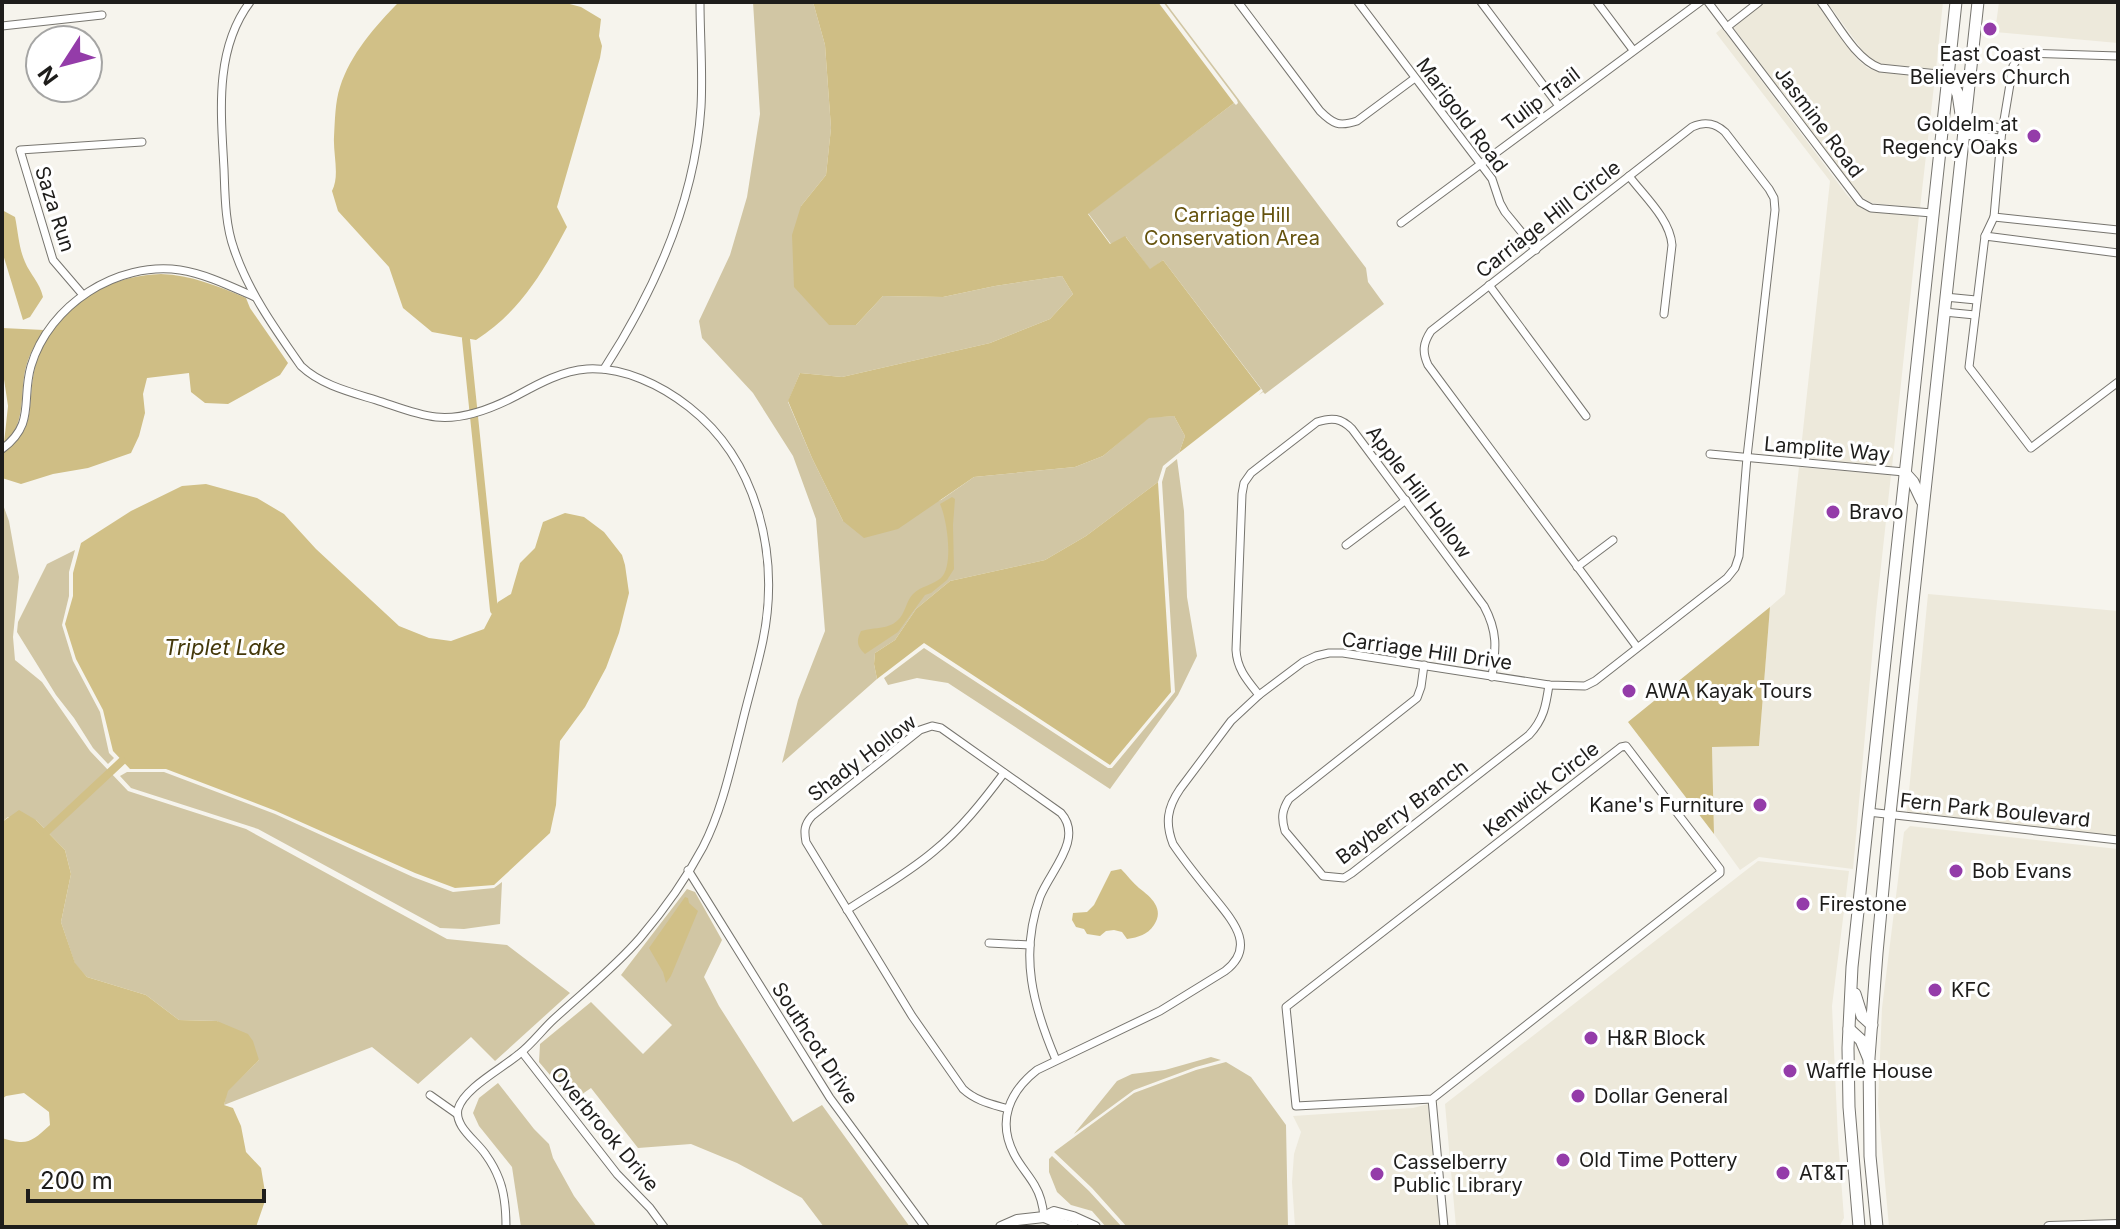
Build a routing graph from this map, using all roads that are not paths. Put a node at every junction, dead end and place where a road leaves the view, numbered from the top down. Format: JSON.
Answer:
{"nodes":[{"id":1,"x":250,"y":2,"type":"edge"},
{"id":2,"x":700,"y":2,"type":"edge"},
{"id":3,"x":1238,"y":2,"type":"edge"},
{"id":4,"x":1481,"y":2,"type":"edge"},
{"id":5,"x":1597,"y":2,"type":"edge"},
{"id":6,"x":1700,"y":2,"type":"edge"},
{"id":7,"x":1708,"y":2,"type":"edge"},
{"id":8,"x":1759,"y":2,"type":"edge"},
{"id":9,"x":1821,"y":2,"type":"edge"},
{"id":10,"x":1956,"y":2,"type":"edge"},
{"id":11,"x":1978,"y":2,"type":"edge"},
{"id":12,"x":1363,"y":4,"type":"edge"},
{"id":13,"x":102,"y":15,"type":"dead end"},
{"id":14,"x":2,"y":26,"type":"edge"},
{"id":15,"x":1727,"y":27,"type":"junction"},
{"id":16,"x":1953,"y":28,"type":"junction"},
{"id":17,"x":1633,"y":50,"type":"junction"},
{"id":18,"x":2118,"y":56,"type":"edge"},
{"id":19,"x":1970,"y":71,"type":"junction"},
{"id":20,"x":1948,"y":75,"type":"junction"},
{"id":21,"x":1415,"y":78,"type":"junction"},
{"id":22,"x":1559,"y":106,"type":"junction"},
{"id":23,"x":2003,"y":128,"type":"junction"},
{"id":24,"x":1964,"y":129,"type":"junction"},
{"id":25,"x":2001,"y":138,"type":"junction"},
{"id":26,"x":142,"y":142,"type":"dead end"},
{"id":27,"x":1481,"y":164,"type":"junction"},
{"id":28,"x":1629,"y":176,"type":"junction"},
{"id":29,"x":1932,"y":213,"type":"junction"},
{"id":30,"x":1994,"y":217,"type":"junction"},
{"id":31,"x":1401,"y":223,"type":"dead end"},
{"id":32,"x":2118,"y":230,"type":"edge"},
{"id":33,"x":1985,"y":236,"type":"junction"},
{"id":34,"x":1536,"y":250,"type":"junction"},
{"id":35,"x":2118,"y":253,"type":"edge"},
{"id":36,"x":1489,"y":285,"type":"junction"},
{"id":37,"x":83,"y":295,"type":"junction"},
{"id":38,"x":255,"y":297,"type":"junction"},
{"id":39,"x":1945,"y":297,"type":"junction"},
{"id":40,"x":1976,"y":300,"type":"junction"},
{"id":41,"x":1944,"y":312,"type":"junction"},
{"id":42,"x":1664,"y":314,"type":"dead end"},
{"id":43,"x":1975,"y":315,"type":"junction"},
{"id":44,"x":604,"y":369,"type":"junction"},
{"id":45,"x":2118,"y":382,"type":"edge"},
{"id":46,"x":1586,"y":416,"type":"dead end"},
{"id":47,"x":1908,"y":438,"type":"junction"},
{"id":48,"x":2,"y":449,"type":"edge"},
{"id":49,"x":1710,"y":454,"type":"dead end"},
{"id":50,"x":1747,"y":457,"type":"junction"},
{"id":51,"x":1927,"y":463,"type":"junction"},
{"id":52,"x":1904,"y":472,"type":"junction"},
{"id":53,"x":1406,"y":500,"type":"junction"},
{"id":54,"x":1923,"y":505,"type":"junction"},
{"id":55,"x":1613,"y":540,"type":"dead end"},
{"id":56,"x":1346,"y":545,"type":"dead end"},
{"id":57,"x":1577,"y":567,"type":"junction"},
{"id":58,"x":1637,"y":647,"type":"junction"},
{"id":59,"x":1424,"y":665,"type":"junction"},
{"id":60,"x":1492,"y":677,"type":"junction"},
{"id":61,"x":1549,"y":685,"type":"junction"},
{"id":62,"x":1259,"y":695,"type":"junction"},
{"id":63,"x":1004,"y":773,"type":"junction"},
{"id":64,"x":1868,"y":812,"type":"junction"},
{"id":65,"x":1890,"y":814,"type":"junction"},
{"id":66,"x":2118,"y":840,"type":"edge"},
{"id":67,"x":688,"y":870,"type":"junction"},
{"id":68,"x":847,"y":910,"type":"junction"},
{"id":69,"x":989,"y":943,"type":"dead end"},
{"id":70,"x":1030,"y":945,"type":"junction"},
{"id":71,"x":1852,"y":982,"type":"junction"},
{"id":72,"x":1872,"y":1025,"type":"junction"},
{"id":73,"x":1849,"y":1029,"type":"junction"},
{"id":74,"x":522,"y":1052,"type":"junction"},
{"id":75,"x":1869,"y":1058,"type":"junction"},
{"id":76,"x":1056,"y":1060,"type":"junction"},
{"id":77,"x":430,"y":1095,"type":"dead end"},
{"id":78,"x":1432,"y":1099,"type":"junction"},
{"id":79,"x":1008,"y":1109,"type":"junction"},
{"id":80,"x":457,"y":1114,"type":"junction"},
{"id":81,"x":1044,"y":1217,"type":"junction"},
{"id":82,"x":2118,"y":1225,"type":"edge"},
{"id":83,"x":506,"y":1227,"type":"edge"},
{"id":84,"x":664,"y":1227,"type":"edge"},
{"id":85,"x":925,"y":1227,"type":"edge"},
{"id":86,"x":1001,"y":1227,"type":"edge"},
{"id":87,"x":1073,"y":1227,"type":"edge"},
{"id":88,"x":1095,"y":1227,"type":"edge"},
{"id":89,"x":1444,"y":1227,"type":"edge"},
{"id":90,"x":1859,"y":1227,"type":"edge"},
{"id":91,"x":1877,"y":1227,"type":"edge"},
{"id":92,"x":2049,"y":1227,"type":"edge"}],
"edges":[{"from":1,"to":38,"type":"street"},
{"from":2,"to":44,"type":"street"},
{"from":3,"to":21,"type":"street"},
{"from":4,"to":22,"type":"street"},
{"from":5,"to":17,"type":"street"},
{"from":6,"to":17,"type":"street","name":"Tulip Trail"},
{"from":7,"to":15,"type":"street","name":"Jasmine Road"},
{"from":8,"to":15,"type":"street"},
{"from":9,"to":20,"type":"street"},
{"from":10,"to":16,"type":"main road"},
{"from":11,"to":19,"type":"main road"},
{"from":12,"to":21,"type":"street","name":"Marigold Road"},
{"from":13,"to":14,"type":"street"},
{"from":15,"to":29,"type":"street","name":"Jasmine Road"},
{"from":16,"to":19,"type":"main road"},
{"from":16,"to":20,"type":"main road"},
{"from":17,"to":22,"type":"street","name":"Tulip Trail"},
{"from":18,"to":23,"type":"street"},
{"from":19,"to":24,"type":"main road"},
{"from":20,"to":24,"type":"main road"},
{"from":20,"to":29,"type":"main road"},
{"from":21,"to":27,"type":"street","name":"Marigold Road"},
{"from":22,"to":27,"type":"street","name":"Tulip Trail"},
{"from":23,"to":24,"type":"street"},
{"from":23,"to":25,"type":"street"},
{"from":24,"to":25,"type":"street"},
{"from":24,"to":39,"type":"main road"},
{"from":25,"to":30,"type":"street"},
{"from":26,"to":37,"type":"street","name":"Saza Run"},
{"from":27,"to":31,"type":"street","name":"Tulip Trail"},
{"from":27,"to":34,"type":"street","name":"Marigold Road"},
{"from":28,"to":34,"type":"street","name":"Carriage Hill Circle"},
{"from":28,"to":42,"type":"street"},
{"from":28,"to":50,"type":"street","name":"Carriage Hill Circle"},
{"from":29,"to":47,"type":"main road"},
{"from":30,"to":32,"type":"street"},
{"from":30,"to":33,"type":"street"},
{"from":33,"to":35,"type":"street"},
{"from":33,"to":40,"type":"street"},
{"from":34,"to":36,"type":"street","name":"Carriage Hill Circle"},
{"from":36,"to":46,"type":"street"},
{"from":36,"to":57,"type":"street","name":"Carriage Hill Circle"},
{"from":37,"to":38,"type":"street"},
{"from":37,"to":48,"type":"street"},
{"from":38,"to":44,"type":"street"},
{"from":39,"to":40,"type":"street"},
{"from":39,"to":41,"type":"main road"},
{"from":40,"to":43,"type":"street"},
{"from":41,"to":43,"type":"street"},
{"from":41,"to":51,"type":"main road"},
{"from":43,"to":45,"type":"street"},
{"from":44,"to":67,"type":"street"},
{"from":47,"to":51,"type":"main road"},
{"from":47,"to":52,"type":"main road"},
{"from":49,"to":50,"type":"street","name":"Lamplite Way"},
{"from":50,"to":52,"type":"street","name":"Lamplite Way"},
{"from":50,"to":58,"type":"street","name":"Carriage Hill Drive"},
{"from":51,"to":54,"type":"main road"},
{"from":52,"to":54,"type":"main road"},
{"from":52,"to":64,"type":"main road"},
{"from":53,"to":56,"type":"street"},
{"from":53,"to":60,"type":"street","name":"Apple Hill Hollow"},
{"from":53,"to":62,"type":"street","name":"Apple Hill Hollow"},
{"from":54,"to":65,"type":"main road"},
{"from":55,"to":57,"type":"street"},
{"from":57,"to":58,"type":"street","name":"Carriage Hill Circle"},
{"from":58,"to":61,"type":"street","name":"Carriage Hill Drive"},
{"from":59,"to":60,"type":"street","name":"Carriage Hill Drive"},
{"from":59,"to":61,"type":"street","name":"Bayberry Branch"},
{"from":59,"to":62,"type":"street","name":"Carriage Hill Drive"},
{"from":60,"to":61,"type":"street","name":"Carriage Hill Drive"},
{"from":62,"to":76,"type":"street","name":"Carriage Hill Drive"},
{"from":63,"to":68,"type":"street"},
{"from":63,"to":68,"type":"street","name":"Shady Hollow"},
{"from":63,"to":70,"type":"street","name":"Shady Hollow"},
{"from":64,"to":65,"type":"street","name":"Fern Park Boulevard"},
{"from":64,"to":71,"type":"main road"},
{"from":65,"to":66,"type":"street","name":"Fern Park Boulevard"},
{"from":65,"to":72,"type":"main road"},
{"from":67,"to":74,"type":"street"},
{"from":67,"to":85,"type":"street","name":"Southcot Drive"},
{"from":68,"to":79,"type":"street","name":"Shady Hollow"},
{"from":69,"to":70,"type":"street"},
{"from":70,"to":76,"type":"street","name":"Shady Hollow"},
{"from":71,"to":72,"type":"main road"},
{"from":71,"to":73,"type":"main road"},
{"from":72,"to":75,"type":"main road"},
{"from":73,"to":75,"type":"main road"},
{"from":73,"to":90,"type":"main road"},
{"from":74,"to":80,"type":"street"},
{"from":74,"to":84,"type":"street","name":"Overbrook Drive"},
{"from":75,"to":91,"type":"main road"},
{"from":76,"to":79,"type":"street","name":"Carriage Hill Drive"},
{"from":77,"to":80,"type":"street"},
{"from":78,"to":78,"type":"street","name":"Kenwick Circle"},
{"from":78,"to":89,"type":"street"},
{"from":79,"to":81,"type":"street"},
{"from":80,"to":83,"type":"street"},
{"from":81,"to":86,"type":"street"},
{"from":81,"to":87,"type":"street"},
{"from":81,"to":88,"type":"street"},
{"from":82,"to":92,"type":"street"}]}
